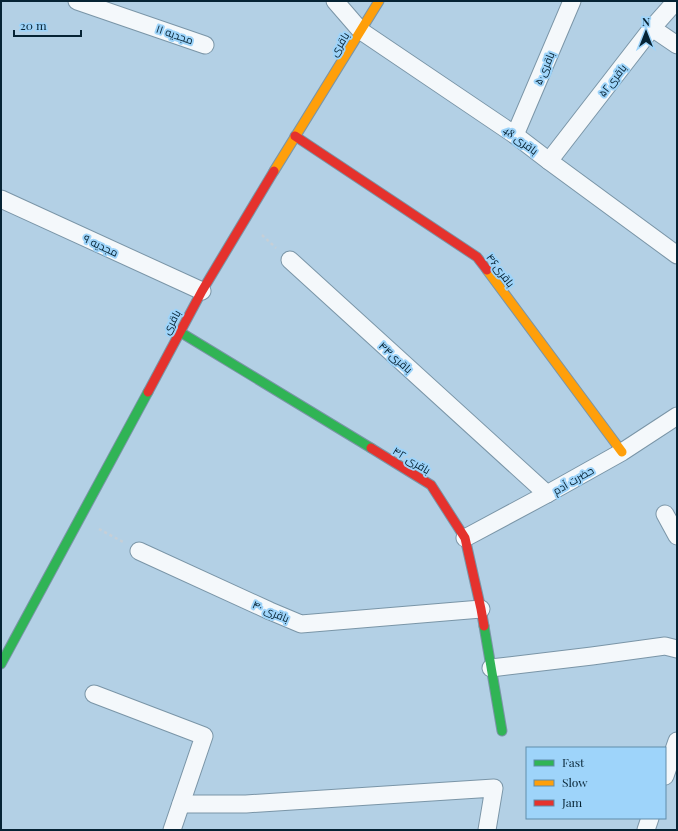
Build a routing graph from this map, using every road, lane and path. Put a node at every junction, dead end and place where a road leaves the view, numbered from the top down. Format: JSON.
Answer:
{"nodes":[{"id":1,"x":77,"y":1,"type":"edge"},
{"id":2,"x":335,"y":1,"type":"edge"},
{"id":3,"x":379,"y":1,"type":"edge"},
{"id":4,"x":572,"y":1,"type":"edge"},
{"id":5,"x":676,"y":1,"type":"edge"},
{"id":6,"x":652,"y":28,"type":"junction"},
{"id":7,"x":361,"y":31,"type":"junction"},
{"id":8,"x":205,"y":45,"type":"dead end"},
{"id":9,"x":677,"y":46,"type":"edge"},
{"id":10,"x":515,"y":135,"type":"junction"},
{"id":11,"x":295,"y":136,"type":"junction"},
{"id":12,"x":549,"y":161,"type":"junction"},
{"id":13,"x":1,"y":199,"type":"edge"},
{"id":14,"x":245,"y":220,"type":"junction"},
{"id":15,"x":677,"y":255,"type":"edge"},
{"id":16,"x":290,"y":260,"type":"joint"},
{"id":17,"x":202,"y":291,"type":"junction"},
{"id":18,"x":180,"y":332,"type":"junction"},
{"id":19,"x":677,"y":416,"type":"edge"},
{"id":20,"x":622,"y":452,"type":"junction"},
{"id":21,"x":547,"y":494,"type":"junction"},
{"id":22,"x":665,"y":514,"type":"dead end"},
{"id":23,"x":80,"y":519,"type":"junction"},
{"id":24,"x":677,"y":536,"type":"edge"},
{"id":25,"x":465,"y":538,"type":"junction"},
{"id":26,"x":139,"y":551,"type":"joint"},
{"id":27,"x":481,"y":609,"type":"junction"},
{"id":28,"x":677,"y":649,"type":"edge"},
{"id":29,"x":1,"y":664,"type":"edge"},
{"id":30,"x":491,"y":668,"type":"junction"},
{"id":31,"x":94,"y":694,"type":"dead end"},
{"id":32,"x":502,"y":731,"type":"dead end"},
{"id":33,"x":677,"y":741,"type":"edge"},
{"id":34,"x":666,"y":773,"type":"edge"},
{"id":35,"x":181,"y":804,"type":"junction"},
{"id":36,"x":650,"y":819,"type":"edge"},
{"id":37,"x":172,"y":830,"type":"edge"},
{"id":38,"x":487,"y":830,"type":"edge"},
{"id":39,"x":646,"y":830,"type":"edge"}],
"edges":[{"from":1,"to":8,"type":"street","name":"مجدیه ۱۱"},
{"from":2,"to":7,"type":"street","name":"باقری 48"},
{"from":3,"to":7,"type":"street","name":"باقری"},
{"from":4,"to":10,"type":"street","name":"باقری۵۰"},
{"from":5,"to":6,"type":"street","name":"باقری۵۲"},
{"from":6,"to":9,"type":"street"},
{"from":6,"to":12,"type":"street","name":"باقری۵۲"},
{"from":7,"to":10,"type":"street","name":"باقری 48"},
{"from":7,"to":11,"type":"street","name":"باقری"},
{"from":10,"to":12,"type":"street","name":"باقری 48"},
{"from":11,"to":14,"type":"street","name":"باقری"},
{"from":11,"to":20,"type":"street","name":"باقری۴۶"},
{"from":12,"to":15,"type":"street","name":"باقری 48"},
{"from":13,"to":17,"type":"street","name":"مجدیه ۹"},
{"from":14,"to":16,"type":"path"},
{"from":14,"to":17,"type":"street","name":"باقری"},
{"from":16,"to":21,"type":"street","name":"باقری۴۴"},
{"from":17,"to":18,"type":"street","name":"باقری"},
{"from":18,"to":23,"type":"street","name":"باقری"},
{"from":18,"to":25,"type":"street","name":"باقری ۴۲"},
{"from":19,"to":20,"type":"street","name":"حضرت آدم"},
{"from":20,"to":21,"type":"street","name":"حضرت آدم"},
{"from":21,"to":25,"type":"street","name":"حضرت آدم"},
{"from":22,"to":24,"type":"street"},
{"from":23,"to":26,"type":"path"},
{"from":23,"to":29,"type":"street","name":"باقری"},
{"from":25,"to":27,"type":"street","name":"باقری ۴۲"},
{"from":26,"to":27,"type":"street","name":"باقری ۴۰"},
{"from":27,"to":30,"type":"street","name":"باقری ۴۲"},
{"from":28,"to":30,"type":"street"},
{"from":30,"to":32,"type":"street","name":"باقری ۴۲"},
{"from":31,"to":35,"type":"street"},
{"from":33,"to":34,"type":"street"},
{"from":35,"to":37,"type":"street"},
{"from":35,"to":38,"type":"street"},
{"from":36,"to":39,"type":"street"}]}
